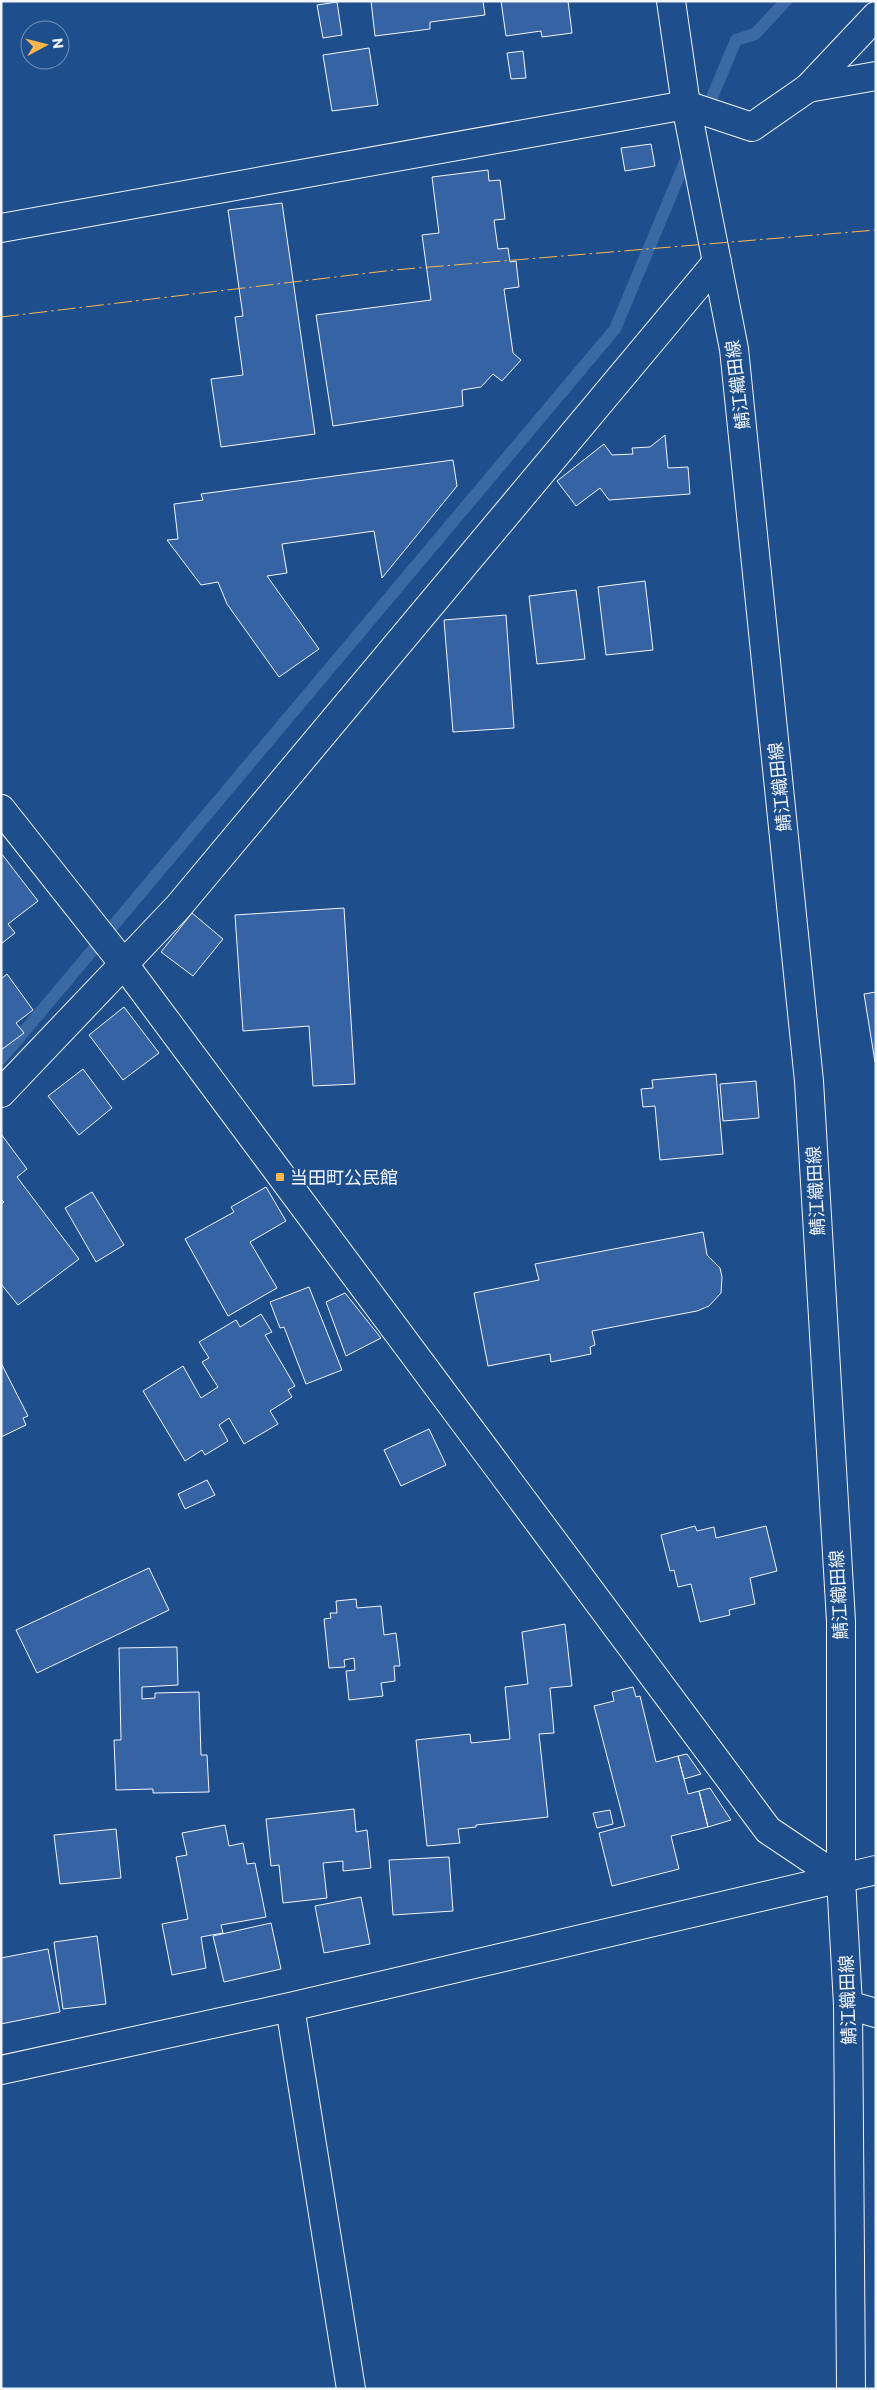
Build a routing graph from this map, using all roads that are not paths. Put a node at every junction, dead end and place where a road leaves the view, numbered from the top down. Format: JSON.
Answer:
{"nodes":[{"id":1,"x":671,"y":1,"type":"edge"},
{"id":2,"x":876,"y":16,"type":"edge"},
{"id":3,"x":876,"y":76,"type":"edge"},
{"id":4,"x":808,"y":88,"type":"junction"},
{"id":5,"x":686,"y":105,"type":"junction"},
{"id":6,"x":1,"y":228,"type":"edge"},
{"id":7,"x":717,"y":262,"type":"junction"},
{"id":8,"x":1,"y":809,"type":"edge"},
{"id":9,"x":123,"y":963,"type":"junction"},
{"id":10,"x":1,"y":1093,"type":"edge"},
{"id":11,"x":876,"y":1870,"type":"edge"},
{"id":12,"x":841,"y":1879,"type":"junction"},
{"id":13,"x":848,"y":2005,"type":"junction"},
{"id":14,"x":290,"y":2007,"type":"junction"},
{"id":15,"x":876,"y":2013,"type":"edge"},
{"id":16,"x":1,"y":2070,"type":"edge"},
{"id":17,"x":351,"y":2389,"type":"edge"},
{"id":18,"x":851,"y":2389,"type":"edge"}],
"edges":[{"from":1,"to":5,"type":"street","name":"鯖江織田線"},
{"from":2,"to":4,"type":"street"},
{"from":3,"to":4,"type":"street"},
{"from":4,"to":5,"type":"street"},
{"from":5,"to":6,"type":"street"},
{"from":5,"to":7,"type":"street","name":"鯖江織田線"},
{"from":7,"to":9,"type":"street"},
{"from":7,"to":12,"type":"street","name":"鯖江織田線"},
{"from":8,"to":9,"type":"street"},
{"from":9,"to":10,"type":"street"},
{"from":9,"to":12,"type":"street"},
{"from":11,"to":12,"type":"street"},
{"from":12,"to":13,"type":"street","name":"鯖江織田線"},
{"from":12,"to":14,"type":"street"},
{"from":13,"to":15,"type":"street"},
{"from":13,"to":18,"type":"street","name":"鯖江織田線"},
{"from":14,"to":16,"type":"street"},
{"from":14,"to":17,"type":"street"}]}
